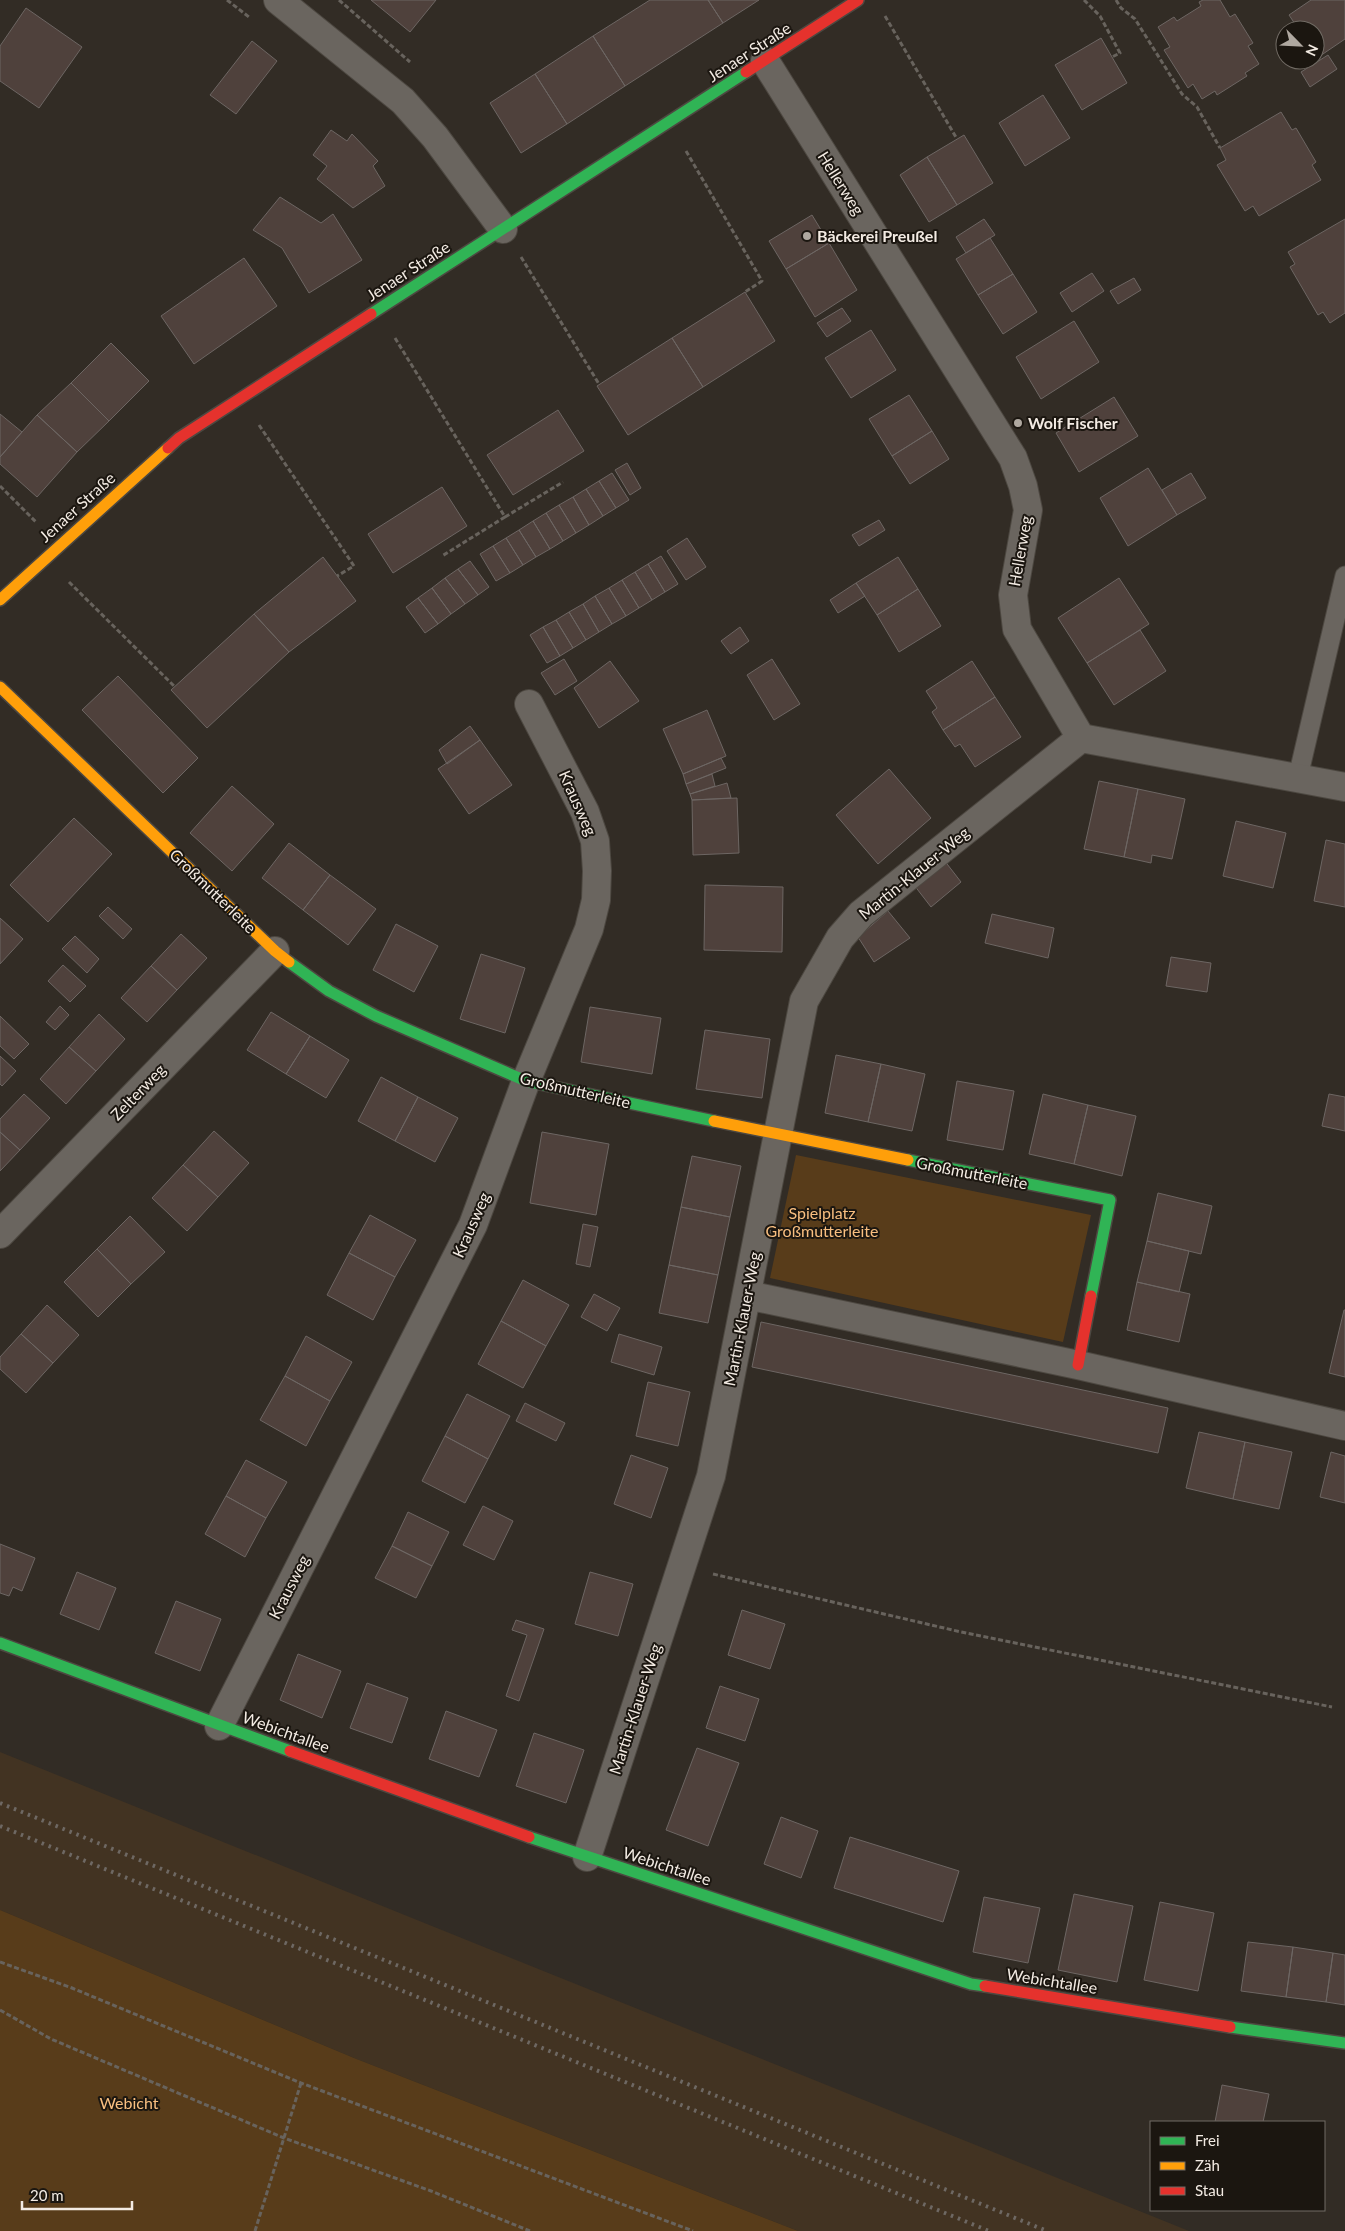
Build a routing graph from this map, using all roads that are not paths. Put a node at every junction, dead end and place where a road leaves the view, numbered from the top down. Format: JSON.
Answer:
{"nodes":[{"id":1,"x":278,"y":0,"type":"edge"},
{"id":2,"x":858,"y":0,"type":"edge"},
{"id":3,"x":765,"y":61,"type":"junction"},
{"id":4,"x":503,"y":229,"type":"junction"},
{"id":5,"x":1345,"y":576,"type":"edge"},
{"id":6,"x":0,"y":600,"type":"edge"},
{"id":7,"x":0,"y":688,"type":"edge"},
{"id":8,"x":529,"y":704,"type":"dead end"},
{"id":9,"x":1081,"y":738,"type":"junction"},
{"id":10,"x":1298,"y":777,"type":"junction"},
{"id":11,"x":1345,"y":787,"type":"edge"},
{"id":12,"x":275,"y":950,"type":"junction"},
{"id":13,"x":526,"y":1081,"type":"junction"},
{"id":14,"x":779,"y":1135,"type":"junction"},
{"id":15,"x":0,"y":1234,"type":"edge"},
{"id":16,"x":748,"y":1295,"type":"junction"},
{"id":17,"x":1078,"y":1365,"type":"junction"},
{"id":18,"x":1345,"y":1426,"type":"edge"},
{"id":19,"x":0,"y":1643,"type":"edge"},
{"id":20,"x":219,"y":1726,"type":"junction"},
{"id":21,"x":587,"y":1857,"type":"junction"},
{"id":22,"x":1345,"y":2043,"type":"edge"}],
"edges":[{"from":1,"to":4,"type":"street"},
{"from":2,"to":3,"type":"street","name":"Jenaer Straße"},
{"from":3,"to":4,"type":"street","name":"Jenaer Straße"},
{"from":3,"to":9,"type":"street","name":"Hellerweg"},
{"from":4,"to":6,"type":"street","name":"Jenaer Straße"},
{"from":5,"to":10,"type":"lane"},
{"from":7,"to":12,"type":"street","name":"Großmutterleite"},
{"from":8,"to":13,"type":"street","name":"Krausweg"},
{"from":9,"to":10,"type":"street"},
{"from":9,"to":14,"type":"street","name":"Martin-Klauer-Weg"},
{"from":10,"to":11,"type":"street"},
{"from":12,"to":13,"type":"street","name":"Großmutterleite"},
{"from":12,"to":15,"type":"street","name":"Zelterweg"},
{"from":13,"to":14,"type":"street","name":"Großmutterleite"},
{"from":13,"to":20,"type":"street","name":"Krausweg"},
{"from":14,"to":16,"type":"street","name":"Martin-Klauer-Weg"},
{"from":14,"to":17,"type":"street","name":"Großmutterleite"},
{"from":16,"to":17,"type":"street"},
{"from":16,"to":21,"type":"street","name":"Martin-Klauer-Weg"},
{"from":17,"to":18,"type":"street"},
{"from":19,"to":20,"type":"street","name":"Webichtallee"},
{"from":20,"to":21,"type":"street","name":"Webichtallee"},
{"from":21,"to":22,"type":"street","name":"Webichtallee"}]}
